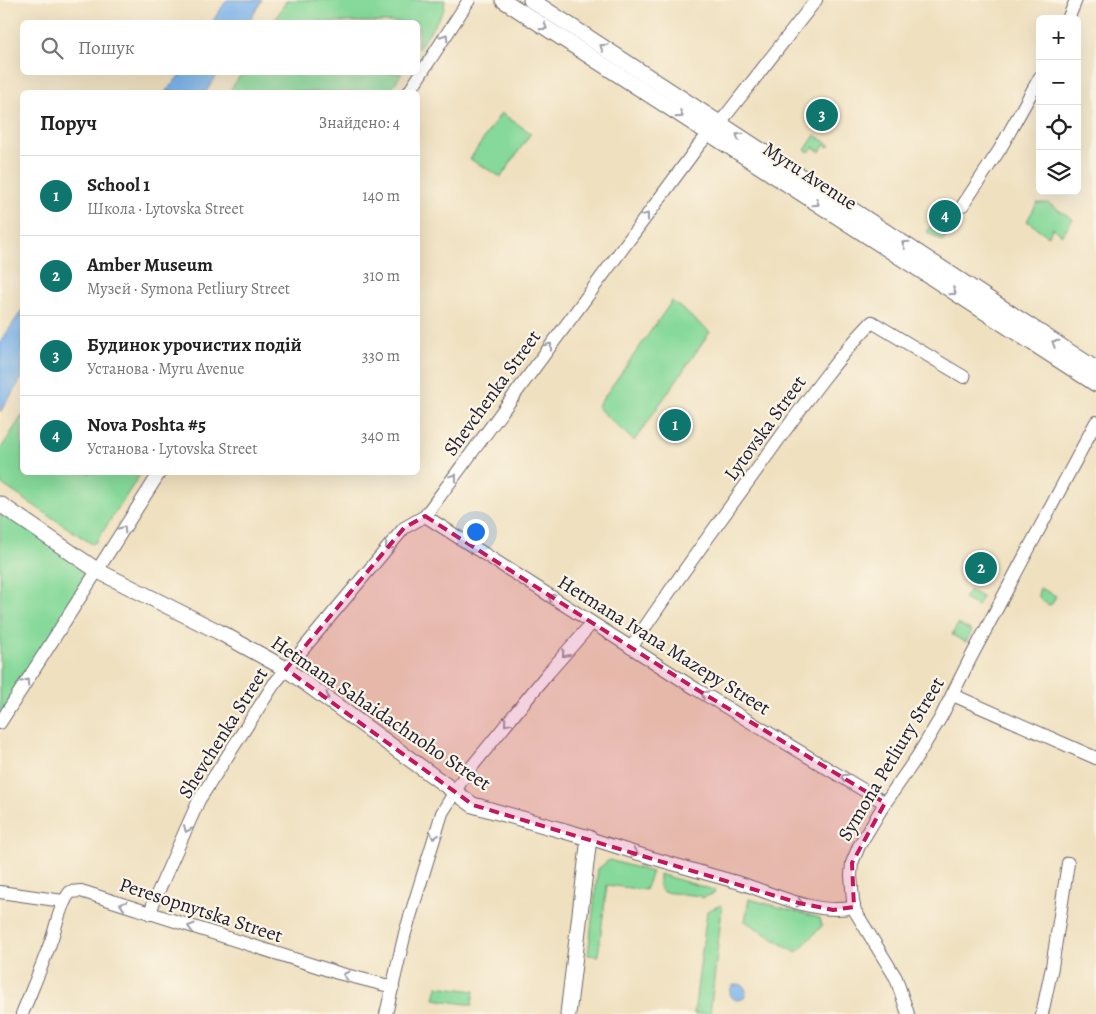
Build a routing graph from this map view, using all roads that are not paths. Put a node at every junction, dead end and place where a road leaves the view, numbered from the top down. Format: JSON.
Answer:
{"nodes":[{"id":1,"x":469,"y":0,"type":"edge"},
{"id":2,"x":503,"y":0,"type":"edge"},
{"id":3,"x":531,"y":0,"type":"edge"},
{"id":4,"x":816,"y":0,"type":"edge"},
{"id":5,"x":1076,"y":0,"type":"edge"},
{"id":6,"x":1070,"y":15,"type":"edge"},
{"id":7,"x":1036,"y":84,"type":"edge"},
{"id":8,"x":410,"y":90,"type":"edge"},
{"id":9,"x":714,"y":128,"type":"junction"},
{"id":10,"x":963,"y":205,"type":"dead end"},
{"id":11,"x":1096,"y":369,"type":"edge"},
{"id":12,"x":964,"y":377,"type":"dead end"},
{"id":13,"x":1096,"y":384,"type":"edge"},
{"id":14,"x":1096,"y":422,"type":"edge"},
{"id":15,"x":158,"y":475,"type":"edge"},
{"id":16,"x":0,"y":504,"type":"edge"},
{"id":17,"x":425,"y":516,"type":"junction"},
{"id":18,"x":98,"y":571,"type":"junction"},
{"id":19,"x":592,"y":623,"type":"junction"},
{"id":20,"x":631,"y":648,"type":"junction"},
{"id":21,"x":286,"y":669,"type":"junction"},
{"id":22,"x":953,"y":695,"type":"junction"},
{"id":23,"x":0,"y":723,"type":"edge"},
{"id":24,"x":1096,"y":758,"type":"edge"},
{"id":25,"x":454,"y":792,"type":"junction"},
{"id":26,"x":885,"y":803,"type":"junction"},
{"id":27,"x":589,"y":838,"type":"junction"},
{"id":28,"x":1068,"y":864,"type":"dead end"},
{"id":29,"x":0,"y":892,"type":"edge"},
{"id":30,"x":63,"y":901,"type":"junction"},
{"id":31,"x":854,"y":907,"type":"junction"},
{"id":32,"x":150,"y":914,"type":"junction"},
{"id":33,"x":393,"y":987,"type":"junction"},
{"id":34,"x":22,"y":1014,"type":"edge"},
{"id":35,"x":386,"y":1014,"type":"edge"},
{"id":36,"x":568,"y":1014,"type":"edge"},
{"id":37,"x":908,"y":1014,"type":"edge"},
{"id":38,"x":1042,"y":1014,"type":"edge"}],
"edges":[{"from":8,"to":1,"type":"street","one_way":true},
{"from":2,"to":9,"type":"street","name":"Myru Avenue","one_way":true},
{"from":9,"to":3,"type":"street","name":"Myru Avenue","one_way":true},
{"from":4,"to":9,"type":"street","name":"Shevchenka Street"},
{"from":5,"to":6,"type":"street"},
{"from":7,"to":10,"type":"street"},
{"from":11,"to":9,"type":"street","name":"Myru Avenue","one_way":true},
{"from":9,"to":13,"type":"street","name":"Myru Avenue","one_way":true},
{"from":17,"to":9,"type":"street","name":"Shevchenka Street","one_way":true},
{"from":12,"to":20,"type":"street","name":"Lytovska Street"},
{"from":14,"to":22,"type":"street","name":"Symona Petliury Street"},
{"from":18,"to":15,"type":"street","one_way":true},
{"from":16,"to":18,"type":"street","name":"Hetmana Sahaidachnoho Street"},
{"from":19,"to":17,"type":"street","name":"Hetmana Ivana Mazepy Street","one_way":true},
{"from":17,"to":21,"type":"street","name":"Shevchenka Street","one_way":true},
{"from":18,"to":21,"type":"street","name":"Hetmana Sahaidachnoho Street"},
{"from":23,"to":18,"type":"street","one_way":true},
{"from":19,"to":20,"type":"street","name":"Hetmana Ivana Mazepy Street"},
{"from":19,"to":25,"type":"street","one_way":true},
{"from":26,"to":20,"type":"street","name":"Hetmana Ivana Mazepy Street","one_way":true},
{"from":21,"to":25,"type":"street","name":"Hetmana Sahaidachnoho Street","one_way":true},
{"from":21,"to":32,"type":"street","name":"Shevchenka Street","one_way":true},
{"from":22,"to":24,"type":"street"},
{"from":22,"to":26,"type":"street","name":"Symona Petliury Street"},
{"from":25,"to":27,"type":"street","name":"Hetmana Sahaidachnoho Street"},
{"from":25,"to":33,"type":"street","one_way":true},
{"from":26,"to":31,"type":"street","name":"Symona Petliury Street"},
{"from":27,"to":31,"type":"street","name":"Hetmana Sahaidachnoho Street","one_way":true},
{"from":27,"to":36,"type":"street"},
{"from":28,"to":38,"type":"street"},
{"from":29,"to":30,"type":"street"},
{"from":32,"to":30,"type":"street","name":"Peresopnytska Street","one_way":true},
{"from":30,"to":34,"type":"street"},
{"from":31,"to":37,"type":"street","name":"Symona Petliury Street"},
{"from":33,"to":32,"type":"street","name":"Peresopnytska Street","one_way":true},
{"from":33,"to":35,"type":"street"}]}
